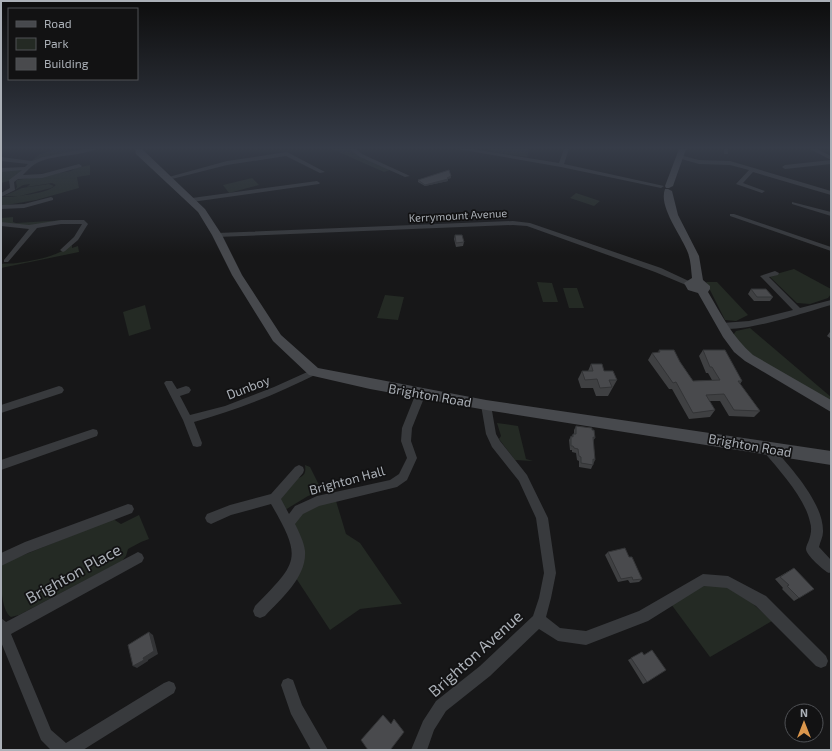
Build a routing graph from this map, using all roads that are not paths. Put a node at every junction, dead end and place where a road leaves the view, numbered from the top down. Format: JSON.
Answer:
{"nodes":[{"id":1,"x":10,"y":184,"type":"edge"},
{"id":2,"x":175,"y":184,"type":"edge"},
{"id":3,"x":309,"y":184,"type":"edge"},
{"id":4,"x":648,"y":184,"type":"edge"},
{"id":5,"x":668,"y":184,"type":"edge"},
{"id":6,"x":739,"y":184,"type":"edge"},
{"id":7,"x":800,"y":184,"type":"edge"},
{"id":8,"x":666,"y":188,"type":"junction"},
{"id":9,"x":762,"y":191,"type":"dead end"},
{"id":10,"x":831,"y":193,"type":"edge"},
{"id":11,"x":1,"y":195,"type":"edge"},
{"id":12,"x":51,"y":199,"type":"dead end"},
{"id":13,"x":192,"y":200,"type":"junction"},
{"id":14,"x":794,"y":203,"type":"dead end"},
{"id":15,"x":1,"y":207,"type":"edge"},
{"id":16,"x":831,"y":214,"type":"edge"},
{"id":17,"x":732,"y":215,"type":"dead end"},
{"id":18,"x":1,"y":224,"type":"edge"},
{"id":19,"x":34,"y":227,"type":"junction"},
{"id":20,"x":217,"y":235,"type":"junction"},
{"id":21,"x":831,"y":249,"type":"edge"},
{"id":22,"x":63,"y":250,"type":"dead end"},
{"id":23,"x":4,"y":262,"type":"edge"},
{"id":24,"x":15,"y":262,"type":"dead end"},
{"id":25,"x":774,"y":273,"type":"dead end"},
{"id":26,"x":696,"y":285,"type":"junction"},
{"id":27,"x":831,"y":302,"type":"edge"},
{"id":28,"x":798,"y":311,"type":"junction"},
{"id":29,"x":722,"y":326,"type":"junction"},
{"id":30,"x":314,"y":372,"type":"junction"},
{"id":31,"x":169,"y":383,"type":"dead end"},
{"id":32,"x":59,"y":390,"type":"dead end"},
{"id":33,"x":186,"y":390,"type":"dead end"},
{"id":34,"x":421,"y":393,"type":"junction"},
{"id":35,"x":174,"y":394,"type":"junction"},
{"id":36,"x":486,"y":404,"type":"junction"},
{"id":37,"x":831,"y":407,"type":"edge"},
{"id":38,"x":1,"y":409,"type":"edge"},
{"id":39,"x":188,"y":420,"type":"junction"},
{"id":40,"x":93,"y":433,"type":"dead end"},
{"id":41,"x":197,"y":443,"type":"dead end"},
{"id":42,"x":768,"y":448,"type":"junction"},
{"id":43,"x":831,"y":458,"type":"edge"},
{"id":44,"x":1,"y":466,"type":"edge"},
{"id":45,"x":299,"y":470,"type":"dead end"},
{"id":46,"x":274,"y":498,"type":"junction"},
{"id":47,"x":128,"y":509,"type":"dead end"},
{"id":48,"x":211,"y":518,"type":"dead end"},
{"id":49,"x":288,"y":524,"type":"junction"},
{"id":50,"x":138,"y":558,"type":"dead end"},
{"id":51,"x":1,"y":560,"type":"edge"},
{"id":52,"x":829,"y":567,"type":"dead end"},
{"id":53,"x":260,"y":611,"type":"dead end"},
{"id":54,"x":538,"y":620,"type":"junction"},
{"id":55,"x":2,"y":628,"type":"edge"},
{"id":56,"x":821,"y":662,"type":"dead end"},
{"id":57,"x":288,"y":685,"type":"dead end"},
{"id":58,"x":169,"y":688,"type":"dead end"},
{"id":59,"x":62,"y":750,"type":"edge"},
{"id":60,"x":68,"y":750,"type":"edge"},
{"id":61,"x":320,"y":750,"type":"edge"},
{"id":62,"x":419,"y":750,"type":"edge"}],
"edges":[{"from":1,"to":11,"type":"street"},
{"from":2,"to":13,"type":"street"},
{"from":3,"to":13,"type":"street"},
{"from":4,"to":8,"type":"street"},
{"from":5,"to":8,"type":"street"},
{"from":6,"to":9,"type":"street"},
{"from":7,"to":10,"type":"street"},
{"from":8,"to":26,"type":"street"},
{"from":12,"to":15,"type":"street"},
{"from":13,"to":20,"type":"street"},
{"from":14,"to":16,"type":"street"},
{"from":17,"to":21,"type":"street"},
{"from":18,"to":19,"type":"street"},
{"from":19,"to":22,"type":"street"},
{"from":19,"to":23,"type":"street"},
{"from":20,"to":26,"type":"street","name":"Kerrymount Avenue"},
{"from":20,"to":30,"type":"street"},
{"from":23,"to":24,"type":"street"},
{"from":25,"to":28,"type":"street"},
{"from":26,"to":29,"type":"street"},
{"from":27,"to":28,"type":"street"},
{"from":28,"to":29,"type":"street"},
{"from":29,"to":37,"type":"street"},
{"from":30,"to":34,"type":"street","name":"Brighton Road"},
{"from":30,"to":39,"type":"street","name":"Dunboy"},
{"from":31,"to":35,"type":"street"},
{"from":32,"to":38,"type":"street"},
{"from":33,"to":35,"type":"street"},
{"from":34,"to":36,"type":"street","name":"Brighton Road"},
{"from":34,"to":49,"type":"street","name":"Brighton Hall"},
{"from":35,"to":39,"type":"street"},
{"from":36,"to":42,"type":"street","name":"Brighton Road"},
{"from":36,"to":54,"type":"street","name":"Brighton Avenue"},
{"from":39,"to":41,"type":"street"},
{"from":40,"to":44,"type":"street"},
{"from":42,"to":43,"type":"street","name":"Brighton Road"},
{"from":42,"to":52,"type":"street"},
{"from":45,"to":46,"type":"street","name":"Brighton Hall"},
{"from":46,"to":48,"type":"street"},
{"from":46,"to":49,"type":"street"},
{"from":47,"to":51,"type":"street"},
{"from":49,"to":53,"type":"street"},
{"from":50,"to":55,"type":"street","name":"Brighton Place"},
{"from":54,"to":56,"type":"street"},
{"from":54,"to":62,"type":"street","name":"Brighton Avenue"},
{"from":55,"to":59,"type":"street","name":"Brighton Place"},
{"from":57,"to":61,"type":"street"},
{"from":58,"to":60,"type":"street"}]}
